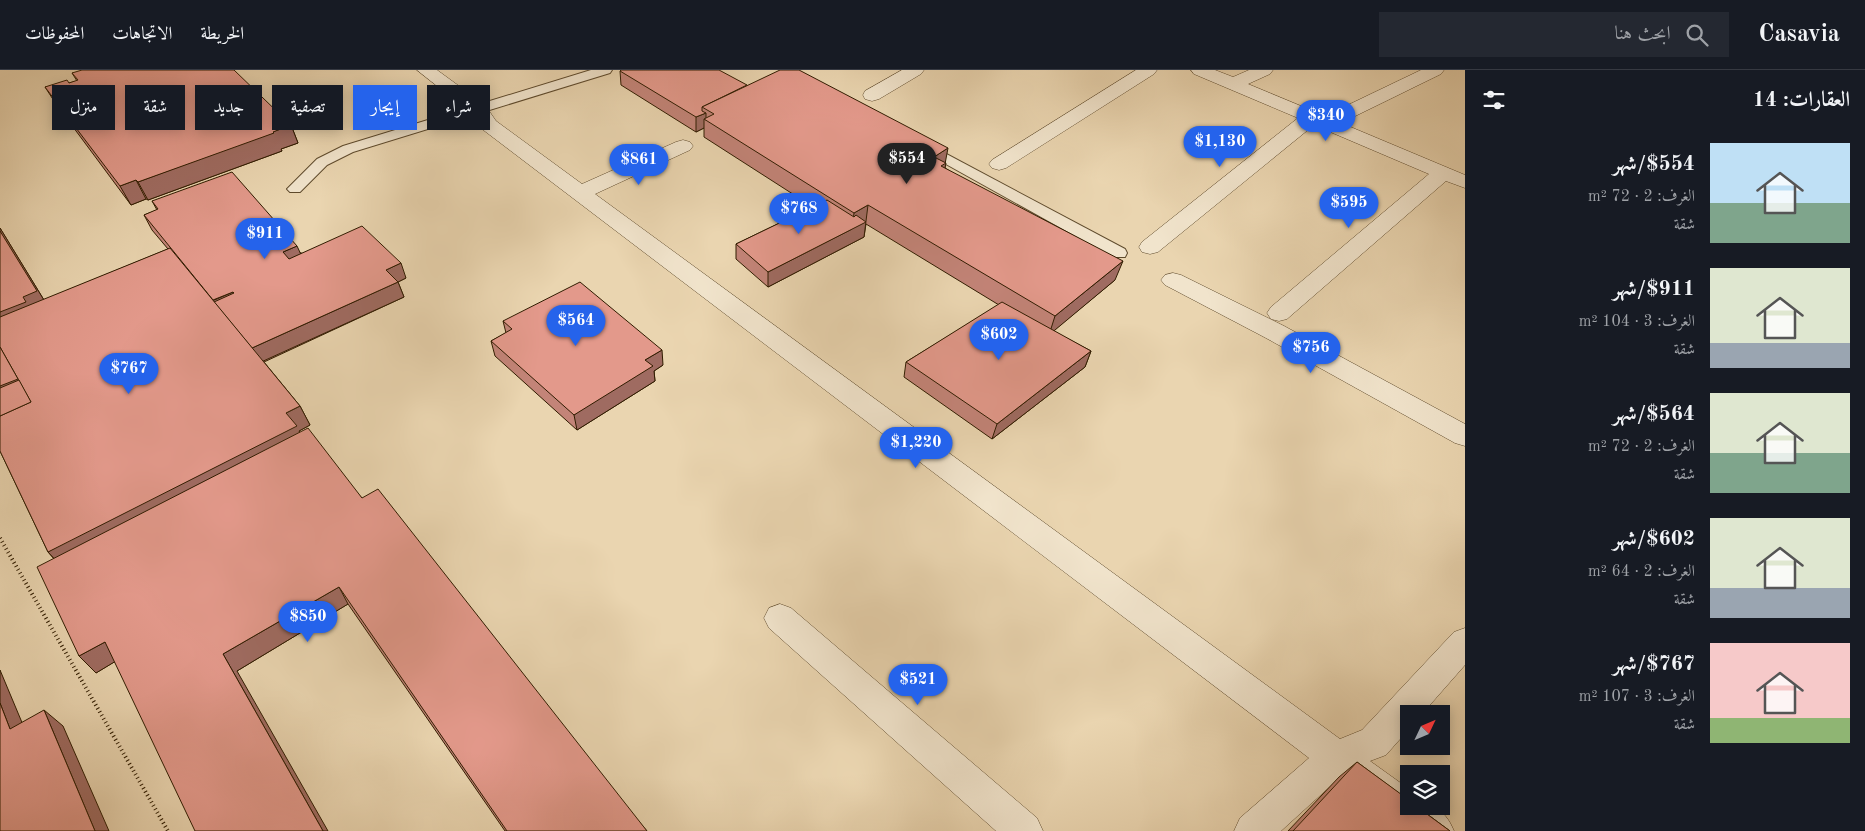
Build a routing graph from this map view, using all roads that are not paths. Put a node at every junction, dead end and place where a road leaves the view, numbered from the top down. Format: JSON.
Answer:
{"nodes":[{"id":1,"x":426,"y":70,"type":"edge"},
{"id":2,"x":605,"y":70,"type":"edge"},
{"id":3,"x":915,"y":70,"type":"edge"},
{"id":4,"x":1148,"y":70,"type":"edge"},
{"id":5,"x":1200,"y":70,"type":"edge"},
{"id":6,"x":1264,"y":70,"type":"edge"},
{"id":7,"x":1435,"y":70,"type":"edge"},
{"id":8,"x":1234,"y":84,"type":"junction"},
{"id":9,"x":446,"y":85,"type":"edge"},
{"id":10,"x":872,"y":95,"type":"dead end"},
{"id":11,"x":490,"y":105,"type":"edge"},
{"id":12,"x":1319,"y":120,"type":"junction"},
{"id":13,"x":427,"y":125,"type":"edge"},
{"id":14,"x":490,"y":126,"type":"edge"},
{"id":15,"x":906,"y":136,"type":"edge"},
{"id":16,"x":683,"y":146,"type":"dead end"},
{"id":17,"x":999,"y":164,"type":"dead end"},
{"id":18,"x":1443,"y":173,"type":"junction"},
{"id":19,"x":1465,"y":182,"type":"edge"},
{"id":20,"x":295,"y":188,"type":"dead end"},
{"id":21,"x":580,"y":193,"type":"junction"},
{"id":22,"x":1150,"y":247,"type":"dead end"},
{"id":23,"x":1119,"y":253,"type":"dead end"},
{"id":24,"x":1173,"y":280,"type":"dead end"},
{"id":25,"x":1279,"y":313,"type":"dead end"},
{"id":26,"x":1465,"y":436,"type":"edge"},
{"id":27,"x":780,"y":618,"type":"dead end"},
{"id":28,"x":1465,"y":642,"type":"edge"},
{"id":29,"x":1336,"y":757,"type":"junction"},
{"id":30,"x":1024,"y":831,"type":"edge"},
{"id":31,"x":1253,"y":831,"type":"edge"},
{"id":32,"x":1435,"y":831,"type":"edge"}],
"edges":[{"from":1,"to":9,"type":"street"},
{"from":2,"to":11,"type":"lane"},
{"from":3,"to":10,"type":"street"},
{"from":4,"to":17,"type":"street"},
{"from":5,"to":8,"type":"street"},
{"from":6,"to":8,"type":"street"},
{"from":7,"to":12,"type":"street"},
{"from":8,"to":12,"type":"street"},
{"from":12,"to":18,"type":"street"},
{"from":12,"to":22,"type":"street"},
{"from":13,"to":20,"type":"lane"},
{"from":14,"to":21,"type":"street"},
{"from":15,"to":23,"type":"lane"},
{"from":16,"to":21,"type":"street"},
{"from":18,"to":19,"type":"street"},
{"from":18,"to":25,"type":"street"},
{"from":21,"to":29,"type":"street"},
{"from":24,"to":26,"type":"street"},
{"from":27,"to":30,"type":"street"},
{"from":28,"to":29,"type":"street"},
{"from":29,"to":31,"type":"street"},
{"from":29,"to":32,"type":"street"}]}
